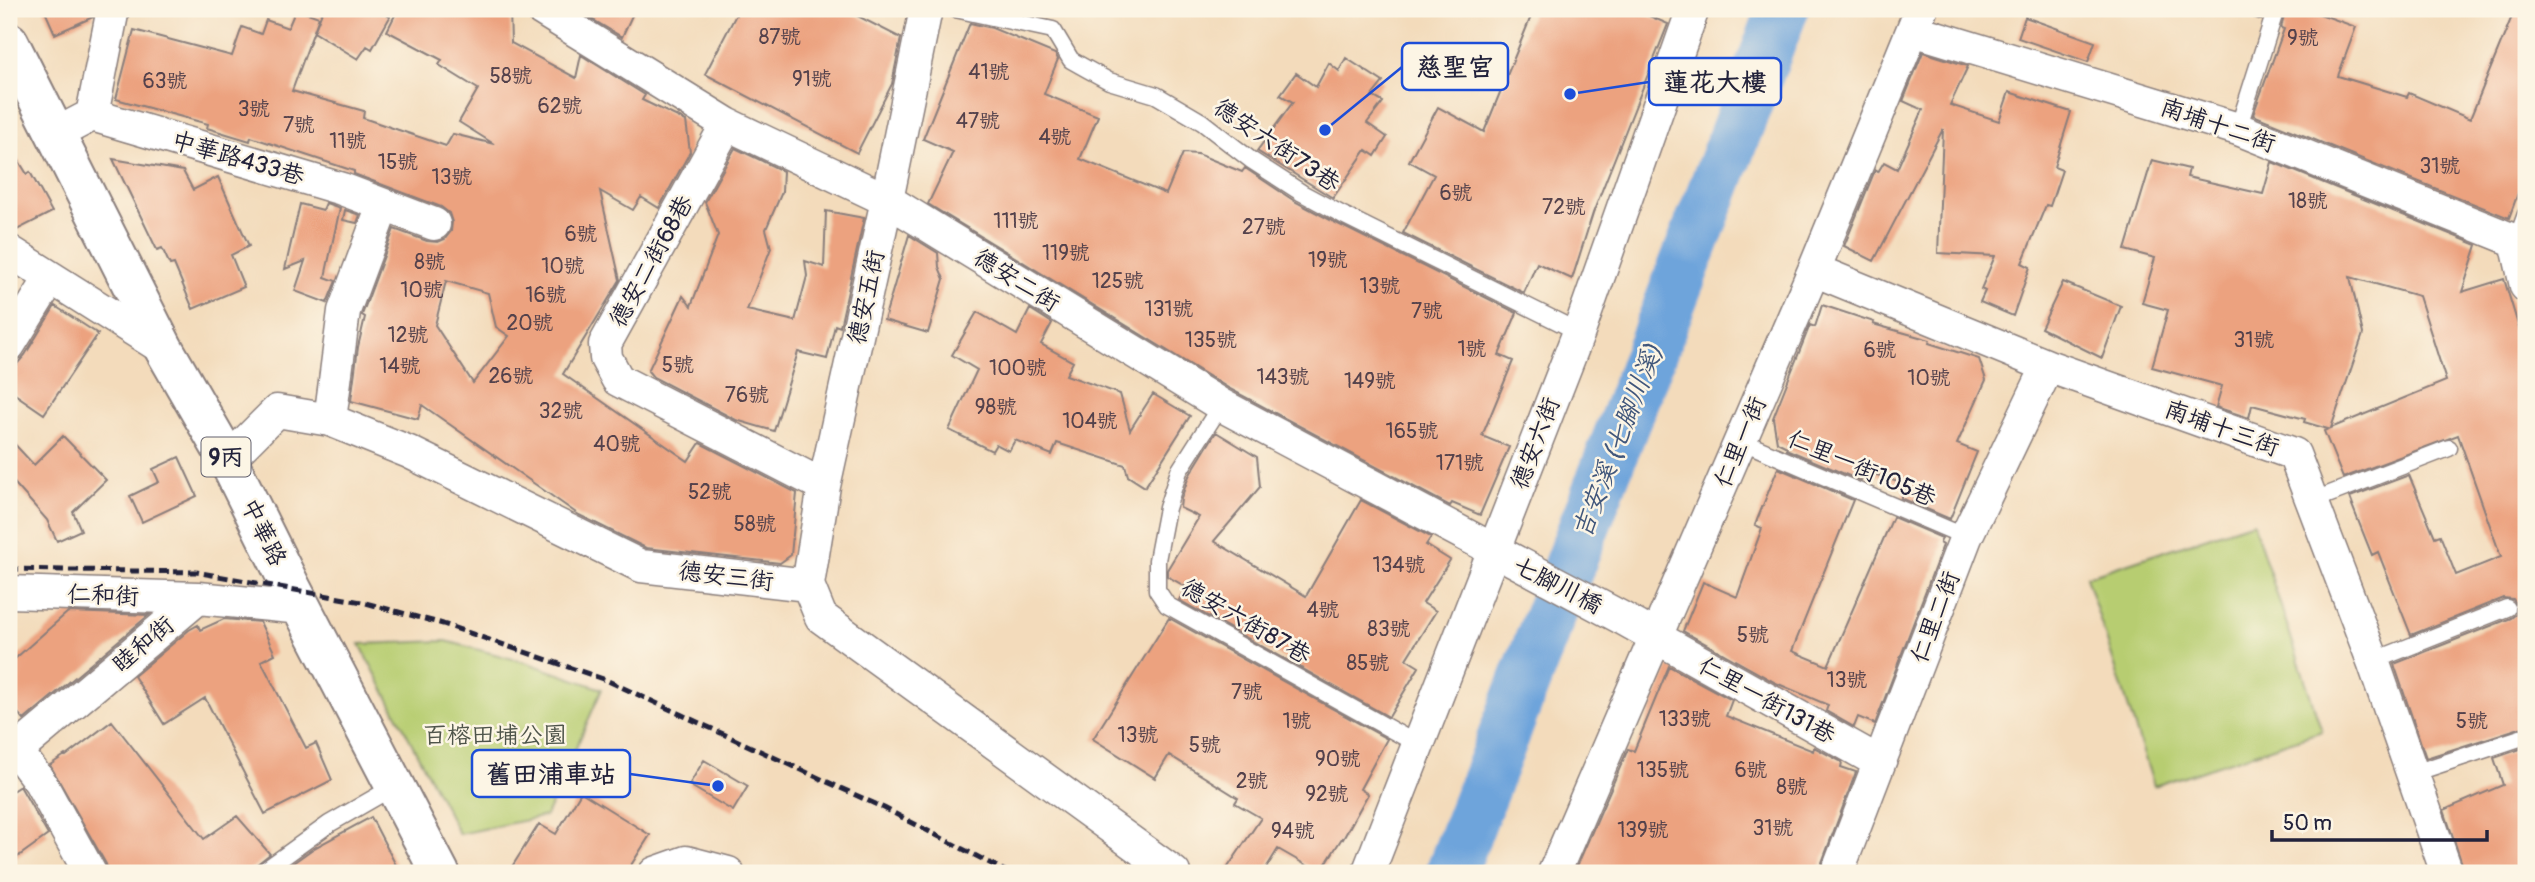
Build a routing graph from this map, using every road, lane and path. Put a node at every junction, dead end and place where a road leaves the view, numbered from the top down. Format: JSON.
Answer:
{"nodes":[{"id":1,"x":113,"y":9,"type":"edge"},
{"id":2,"x":541,"y":9,"type":"edge"},
{"id":3,"x":926,"y":9,"type":"edge"},
{"id":4,"x":955,"y":9,"type":"edge"},
{"id":5,"x":1691,"y":9,"type":"edge"},
{"id":6,"x":2276,"y":9,"type":"edge"},
{"id":7,"x":1917,"y":20,"type":"edge"},
{"id":8,"x":9,"y":42,"type":"edge"},
{"id":9,"x":92,"y":115,"type":"junction"},
{"id":10,"x":727,"y":124,"type":"junction"},
{"id":11,"x":2238,"y":129,"type":"junction"},
{"id":12,"x":56,"y":134,"type":"junction"},
{"id":13,"x":887,"y":200,"type":"junction"},
{"id":14,"x":383,"y":206,"type":"junction"},
{"id":15,"x":434,"y":224,"type":"dead end"},
{"id":16,"x":2521,"y":228,"type":"edge"},
{"id":17,"x":9,"y":251,"type":"edge"},
{"id":18,"x":1814,"y":271,"type":"junction"},
{"id":19,"x":50,"y":279,"type":"junction"},
{"id":20,"x":2526,"y":286,"type":"edge"},
{"id":21,"x":1579,"y":332,"type":"junction"},
{"id":22,"x":9,"y":345,"type":"edge"},
{"id":23,"x":163,"y":349,"type":"junction"},
{"id":24,"x":2048,"y":366,"type":"junction"},
{"id":25,"x":1221,"y":405,"type":"junction"},
{"id":26,"x":330,"y":420,"type":"junction"},
{"id":27,"x":1741,"y":441,"type":"junction"},
{"id":28,"x":2449,"y":448,"type":"dead end"},
{"id":29,"x":229,"y":460,"type":"junction"},
{"id":30,"x":824,"y":486,"type":"junction"},
{"id":31,"x":2312,"y":501,"type":"junction"},
{"id":32,"x":1966,"y":537,"type":"junction"},
{"id":33,"x":1493,"y":551,"type":"junction"},
{"id":34,"x":808,"y":585,"type":"junction"},
{"id":35,"x":9,"y":593,"type":"edge"},
{"id":36,"x":198,"y":598,"type":"junction"},
{"id":37,"x":302,"y":608,"type":"junction"},
{"id":38,"x":2507,"y":608,"type":"dead end"},
{"id":39,"x":1655,"y":638,"type":"junction"},
{"id":40,"x":2373,"y":661,"type":"junction"},
{"id":41,"x":2526,"y":736,"type":"edge"},
{"id":42,"x":1418,"y":744,"type":"junction"},
{"id":43,"x":12,"y":753,"type":"edge"},
{"id":44,"x":1879,"y":762,"type":"junction"},
{"id":45,"x":2411,"y":774,"type":"junction"},
{"id":46,"x":395,"y":786,"type":"junction"},
{"id":47,"x":267,"y":872,"type":"edge"},
{"id":48,"x":90,"y":873,"type":"edge"},
{"id":49,"x":440,"y":873,"type":"edge"},
{"id":50,"x":655,"y":873,"type":"edge"},
{"id":51,"x":728,"y":873,"type":"edge"},
{"id":52,"x":1174,"y":873,"type":"edge"},
{"id":53,"x":1368,"y":873,"type":"edge"},
{"id":54,"x":1554,"y":873,"type":"edge"},
{"id":55,"x":1837,"y":873,"type":"edge"},
{"id":56,"x":2447,"y":873,"type":"edge"}],
"edges":[{"from":1,"to":9,"type":"street"},
{"from":2,"to":10,"type":"street","name":"德安二街"},
{"from":3,"to":13,"type":"street","name":"德安五街"},
{"from":4,"to":21,"type":"lane","name":"德安六街73巷"},
{"from":5,"to":21,"type":"street","name":"德安六街"},
{"from":6,"to":11,"type":"lane"},
{"from":7,"to":11,"type":"street","name":"南埔十二街"},
{"from":7,"to":18,"type":"street","name":"仁里一街"},
{"from":8,"to":12,"type":"main road","name":"中華路","number":"9丙"},
{"from":9,"to":12,"type":"street"},
{"from":9,"to":14,"type":"street","name":"中華路433巷"},
{"from":10,"to":13,"type":"street","name":"德安二街"},
{"from":10,"to":30,"type":"street","name":"德安二街68巷"},
{"from":11,"to":16,"type":"street","name":"南埔十二街"},
{"from":12,"to":23,"type":"main road","name":"中華路","number":"9丙"},
{"from":13,"to":25,"type":"street","name":"德安二街"},
{"from":13,"to":30,"type":"street","name":"德安五街"},
{"from":14,"to":15,"type":"street","name":"中華路433巷"},
{"from":14,"to":26,"type":"street"},
{"from":16,"to":20,"type":"street"},
{"from":17,"to":19,"type":"street"},
{"from":18,"to":24,"type":"street","name":"南埔十三街"},
{"from":18,"to":27,"type":"street","name":"仁里一街"},
{"from":19,"to":22,"type":"street"},
{"from":19,"to":23,"type":"street"},
{"from":21,"to":33,"type":"street","name":"德安六街"},
{"from":23,"to":29,"type":"main road","name":"中華路","number":"9丙"},
{"from":24,"to":31,"type":"street","name":"南埔十三街"},
{"from":24,"to":32,"type":"street","name":"仁里二街"},
{"from":25,"to":33,"type":"street","name":"德安二街"},
{"from":25,"to":42,"type":"lane","name":"德安六街87巷"},
{"from":26,"to":29,"type":"street","name":"德安三街"},
{"from":26,"to":34,"type":"street","name":"德安三街"},
{"from":27,"to":32,"type":"lane","name":"仁里一街105巷"},
{"from":27,"to":39,"type":"street","name":"仁里一街"},
{"from":28,"to":31,"type":"lane"},
{"from":29,"to":37,"type":"main road","name":"中華路","number":"9丙"},
{"from":30,"to":34,"type":"street","name":"德安五街"},
{"from":31,"to":40,"type":"street","name":"南埔十三街"},
{"from":32,"to":44,"type":"street","name":"仁里二街"},
{"from":33,"to":39,"type":"street","name":"七腳川橋"},
{"from":33,"to":42,"type":"street","name":"德安六街"},
{"from":34,"to":52,"type":"street","name":"德安三街"},
{"from":35,"to":36,"type":"street","name":"仁和街"},
{"from":36,"to":37,"type":"street","name":"睦和街"},
{"from":36,"to":43,"type":"street","name":"睦和街"},
{"from":37,"to":46,"type":"main road","name":"中華路","number":"9丙"},
{"from":38,"to":40,"type":"lane"},
{"from":39,"to":44,"type":"street","name":"仁里一街131巷"},
{"from":39,"to":54,"type":"street","name":"仁里一街"},
{"from":40,"to":45,"type":"street","name":"南埔十三街"},
{"from":41,"to":45,"type":"lane"},
{"from":42,"to":53,"type":"street","name":"德安六街"},
{"from":43,"to":48,"type":"street"},
{"from":44,"to":55,"type":"street","name":"仁里二街"},
{"from":45,"to":56,"type":"street","name":"南埔十三街"},
{"from":46,"to":47,"type":"lane"},
{"from":46,"to":49,"type":"main road","name":"中華路","number":"9丙"},
{"from":50,"to":51,"type":"street"}]}
